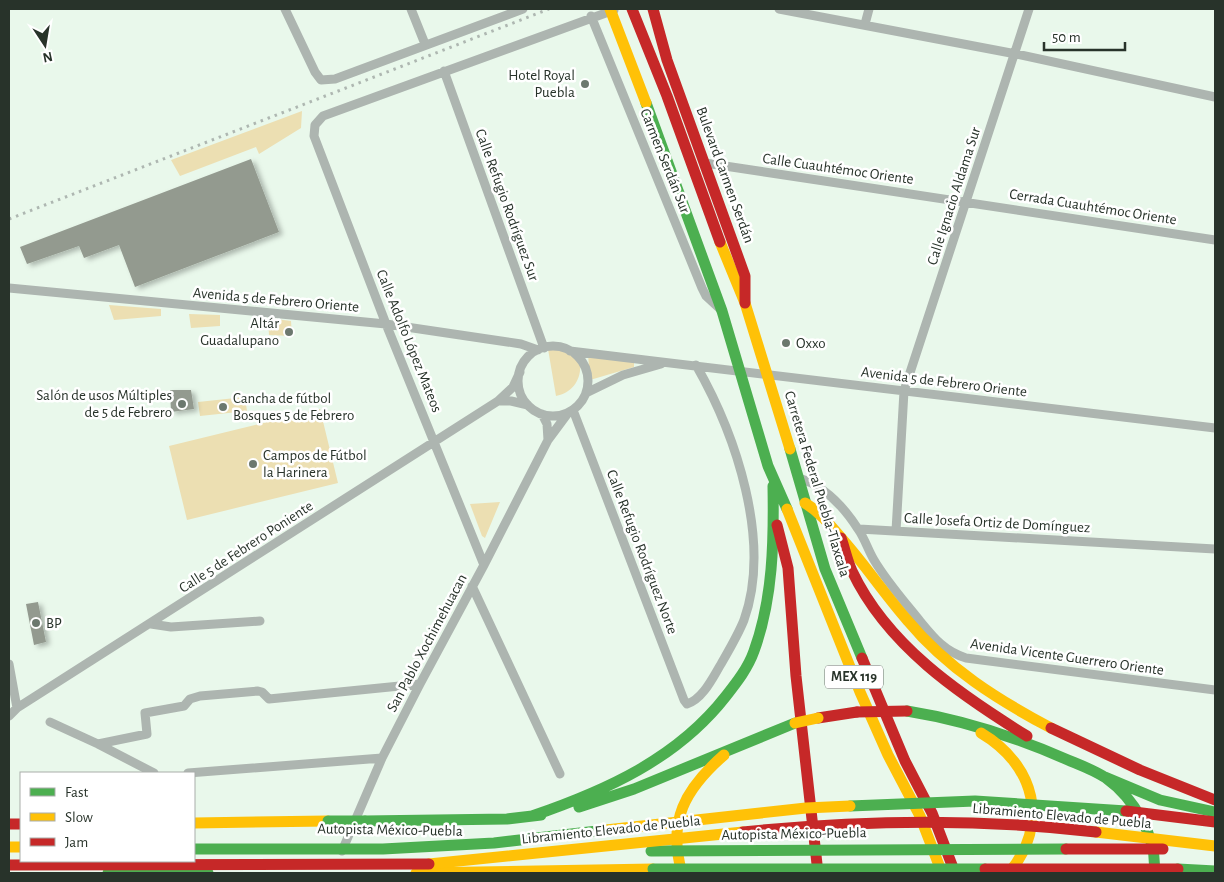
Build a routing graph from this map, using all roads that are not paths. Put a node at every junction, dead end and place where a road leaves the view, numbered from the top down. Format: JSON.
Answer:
{"nodes":[{"id":1,"x":285,"y":9,"type":"edge"},
{"id":2,"x":410,"y":9,"type":"edge"},
{"id":3,"x":523,"y":9,"type":"edge"},
{"id":4,"x":610,"y":9,"type":"edge"},
{"id":5,"x":616,"y":9,"type":"edge"},
{"id":6,"x":632,"y":9,"type":"edge"},
{"id":7,"x":652,"y":9,"type":"edge"},
{"id":8,"x":779,"y":9,"type":"edge"},
{"id":9,"x":869,"y":9,"type":"edge"},
{"id":10,"x":1029,"y":9,"type":"edge"},
{"id":11,"x":591,"y":16,"type":"junction"},
{"id":12,"x":865,"y":24,"type":"junction"},
{"id":13,"x":425,"y":44,"type":"junction"},
{"id":14,"x":1016,"y":54,"type":"junction"},
{"id":15,"x":444,"y":72,"type":"junction"},
{"id":16,"x":1215,"y":96,"type":"edge"},
{"id":17,"x":705,"y":163,"type":"junction"},
{"id":18,"x":966,"y":202,"type":"junction"},
{"id":19,"x":1215,"y":240,"type":"edge"},
{"id":20,"x":9,"y":288,"type":"edge"},
{"id":21,"x":745,"y":302,"type":"junction"},
{"id":22,"x":722,"y":311,"type":"junction"},
{"id":23,"x":386,"y":324,"type":"junction"},
{"id":24,"x":541,"y":349,"type":"junction"},
{"id":25,"x":570,"y":351,"type":"junction"},
{"id":26,"x":669,"y":362,"type":"junction"},
{"id":27,"x":696,"y":365,"type":"junction"},
{"id":28,"x":520,"y":372,"type":"junction"},
{"id":29,"x":740,"y":372,"type":"junction"},
{"id":30,"x":769,"y":375,"type":"junction"},
{"id":31,"x":904,"y":391,"type":"junction"},
{"id":32,"x":586,"y":392,"type":"junction"},
{"id":33,"x":498,"y":401,"type":"junction"},
{"id":34,"x":528,"y":405,"type":"junction"},
{"id":35,"x":570,"y":411,"type":"junction"},
{"id":36,"x":542,"y":414,"type":"junction"},
{"id":37,"x":1215,"y":428,"type":"edge"},
{"id":38,"x":548,"y":440,"type":"junction"},
{"id":39,"x":435,"y":442,"type":"junction"},
{"id":40,"x":773,"y":478,"type":"junction"},
{"id":41,"x":799,"y":478,"type":"junction"},
{"id":42,"x":805,"y":502,"type":"junction"},
{"id":43,"x":774,"y":514,"type":"junction"},
{"id":44,"x":859,"y":529,"type":"junction"},
{"id":45,"x":896,"y":531,"type":"junction"},
{"id":46,"x":840,"y":538,"type":"junction"},
{"id":47,"x":1215,"y":549,"type":"edge"},
{"id":48,"x":484,"y":565,"type":"junction"},
{"id":49,"x":472,"y":586,"type":"junction"},
{"id":50,"x":260,"y":621,"type":"dead end"},
{"id":51,"x":151,"y":624,"type":"junction"},
{"id":52,"x":9,"y":664,"type":"edge"},
{"id":53,"x":420,"y":684,"type":"junction"},
{"id":54,"x":1215,"y":690,"type":"edge"},
{"id":55,"x":16,"y":708,"type":"junction"},
{"id":56,"x":9,"y":716,"type":"edge"},
{"id":57,"x":50,"y":722,"type":"dead end"},
{"id":58,"x":965,"y":724,"type":"junction"},
{"id":59,"x":741,"y":743,"type":"junction"},
{"id":60,"x":98,"y":744,"type":"junction"},
{"id":61,"x":1058,"y":755,"type":"junction"},
{"id":62,"x":382,"y":758,"type":"junction"},
{"id":63,"x":152,"y":772,"type":"edge"},
{"id":64,"x":195,"y":772,"type":"edge"},
{"id":65,"x":560,"y":774,"type":"dead end"},
{"id":66,"x":1104,"y":777,"type":"junction"},
{"id":67,"x":1215,"y":800,"type":"edge"},
{"id":68,"x":1215,"y":812,"type":"edge"},
{"id":69,"x":532,"y":816,"type":"junction"},
{"id":70,"x":195,"y":822,"type":"edge"},
{"id":71,"x":1215,"y":822,"type":"edge"},
{"id":72,"x":195,"y":843,"type":"edge"},
{"id":73,"x":1215,"y":847,"type":"edge"},
{"id":74,"x":195,"y":849,"type":"edge"},
{"id":75,"x":9,"y":865,"type":"edge"},
{"id":76,"x":1215,"y":871,"type":"edge"},
{"id":77,"x":9,"y":872,"type":"edge"},
{"id":78,"x":208,"y":873,"type":"edge"},
{"id":79,"x":331,"y":873,"type":"edge"},
{"id":80,"x":416,"y":873,"type":"edge"},
{"id":81,"x":682,"y":873,"type":"edge"},
{"id":82,"x":818,"y":873,"type":"edge"},
{"id":83,"x":942,"y":873,"type":"edge"},
{"id":84,"x":955,"y":873,"type":"edge"},
{"id":85,"x":1009,"y":873,"type":"edge"},
{"id":86,"x":1154,"y":873,"type":"edge"}],
"edges":[{"from":1,"to":13,"type":"street"},
{"from":2,"to":13,"type":"street"},
{"from":3,"to":13,"type":"street"},
{"from":4,"to":22,"type":"main road","name":"Carretera Federal Puebla-Tlaxcala","bridge":true},
{"from":5,"to":11,"type":"street"},
{"from":6,"to":21,"type":"main road","name":"Carretera Federal Puebla-Tlaxcala"},
{"from":7,"to":17,"type":"main road","name":"Bulevard Carmen Serdán"},
{"from":8,"to":12,"type":"street"},
{"from":9,"to":12,"type":"street"},
{"from":10,"to":14,"type":"street","name":"Calle Ignacio Aldama Sur"},
{"from":11,"to":15,"type":"street"},
{"from":11,"to":22,"type":"street","name":"Carmen Serdán Sur"},
{"from":12,"to":14,"type":"street"},
{"from":14,"to":16,"type":"street"},
{"from":14,"to":18,"type":"street","name":"Calle Ignacio Aldama Sur"},
{"from":15,"to":23,"type":"street","name":"Calle Adolfo López Mateos"},
{"from":15,"to":24,"type":"street","name":"Calle Refugio Rodríguez Sur"},
{"from":17,"to":18,"type":"street","name":"Calle Cuauhtémoc Oriente"},
{"from":17,"to":21,"type":"main road","name":"Bulevard Carmen Serdán"},
{"from":18,"to":19,"type":"street","name":"Cerrada Cuauhtémoc Oriente"},
{"from":18,"to":31,"type":"street","name":"Calle Ignacio Aldama Sur"},
{"from":20,"to":23,"type":"street","name":"Avenida 5 de Febrero Oriente"},
{"from":21,"to":30,"type":"main road","name":"Carretera Federal Puebla-Tlaxcala"},
{"from":22,"to":29,"type":"main road","name":"Carretera Federal Puebla-Tlaxcala"},
{"from":23,"to":24,"type":"street","name":"Avenida 5 de Febrero Oriente"},
{"from":23,"to":39,"type":"street","name":"Calle Adolfo López Mateos"},
{"from":24,"to":25,"type":"street"},
{"from":24,"to":28,"type":"street"},
{"from":25,"to":26,"type":"street","name":"Avenida 5 de Febrero Oriente"},
{"from":25,"to":32,"type":"street"},
{"from":26,"to":27,"type":"street","name":"Avenida 5 de Febrero Oriente"},
{"from":26,"to":32,"type":"street","name":"Avenida 5 de Febrero Oriente"},
{"from":27,"to":29,"type":"street","name":"Avenida 5 de Febrero Oriente"},
{"from":27,"to":35,"type":"street","name":"Calle Refugio Rodríguez Norte"},
{"from":28,"to":33,"type":"street","name":"Calle 5 de Febrero Poniente"},
{"from":28,"to":34,"type":"street"},
{"from":29,"to":30,"type":"street","name":"Avenida 5 de Febrero Oriente"},
{"from":29,"to":40,"type":"main road","name":"Carretera Federal Puebla-Tlaxcala"},
{"from":30,"to":31,"type":"street","name":"Avenida 5 de Febrero Oriente"},
{"from":30,"to":41,"type":"main road","name":"Carretera Federal Puebla-Tlaxcala"},
{"from":31,"to":37,"type":"street","name":"Avenida 5 de Febrero Oriente"},
{"from":31,"to":45,"type":"street","name":"Calle Ignacio Aldama Sur"},
{"from":32,"to":35,"type":"street"},
{"from":33,"to":34,"type":"street"},
{"from":33,"to":39,"type":"street","name":"Calle 5 de Febrero Poniente"},
{"from":34,"to":36,"type":"street"},
{"from":35,"to":36,"type":"street"},
{"from":35,"to":38,"type":"street","name":"San Pablo Xochimehuacan"},
{"from":36,"to":38,"type":"street"},
{"from":38,"to":48,"type":"street","name":"San Pablo Xochimehuacan"},
{"from":39,"to":48,"type":"street","name":"Calle Adolfo López Mateos"},
{"from":39,"to":51,"type":"street","name":"Calle 5 de Febrero Poniente"},
{"from":40,"to":43,"type":"main road"},
{"from":40,"to":83,"type":"main road","name":"Carretera Federal Puebla-Tlaxcala","number":"MEX 119"},
{"from":41,"to":42,"type":"main road","name":"Carretera Federal Puebla-Tlaxcala"},
{"from":41,"to":44,"type":"street"},
{"from":42,"to":46,"type":"main road"},
{"from":42,"to":84,"type":"main road","name":"Carretera Federal Puebla-Tlaxcala","number":"MEX 119"},
{"from":43,"to":69,"type":"main road"},
{"from":43,"to":82,"type":"main road"},
{"from":44,"to":45,"type":"street","name":"Calle Josefa Ortiz de Domínguez"},
{"from":44,"to":54,"type":"street","name":"Avenida Vicente Guerrero Oriente"},
{"from":45,"to":47,"type":"street","name":"Calle Josefa Ortiz de Domínguez"},
{"from":46,"to":61,"type":"main road"},
{"from":46,"to":67,"type":"main road"},
{"from":48,"to":49,"type":"street","name":"San Pablo Xochimehuacan"},
{"from":49,"to":53,"type":"street","name":"San Pablo Xochimehuacan"},
{"from":49,"to":65,"type":"street"},
{"from":50,"to":51,"type":"street"},
{"from":51,"to":55,"type":"street","name":"Calle 5 de Febrero Poniente"},
{"from":52,"to":55,"type":"street"},
{"from":53,"to":60,"type":"street"},
{"from":53,"to":62,"type":"street","name":"San Pablo Xochimehuacan"},
{"from":55,"to":56,"type":"street","name":"Calle 5 de Febrero Poniente"},
{"from":57,"to":60,"type":"street"},
{"from":58,"to":59,"type":"main road","bridge":true},
{"from":58,"to":61,"type":"main road"},
{"from":58,"to":85,"type":"main road"},
{"from":59,"to":69,"type":"main road"},
{"from":59,"to":81,"type":"main road"},
{"from":60,"to":63,"type":"street"},
{"from":61,"to":66,"type":"main road"},
{"from":62,"to":64,"type":"street"},
{"from":62,"to":79,"type":"street","name":"San Pablo Xochimehuacan"},
{"from":66,"to":68,"type":"main road"},
{"from":66,"to":86,"type":"main road"},
{"from":69,"to":70,"type":"main road","bridge":true},
{"from":71,"to":74,"type":"main road","name":"Libramiento Elevado de Puebla","bridge":true},
{"from":72,"to":73,"type":"main road","name":"Autopista México-Puebla","bridge":true},
{"from":73,"to":75,"type":"main road","name":"Libramiento Elevado de Puebla","bridge":true},
{"from":76,"to":80,"type":"main road","bridge":true},
{"from":77,"to":78,"type":"main road"}]}
